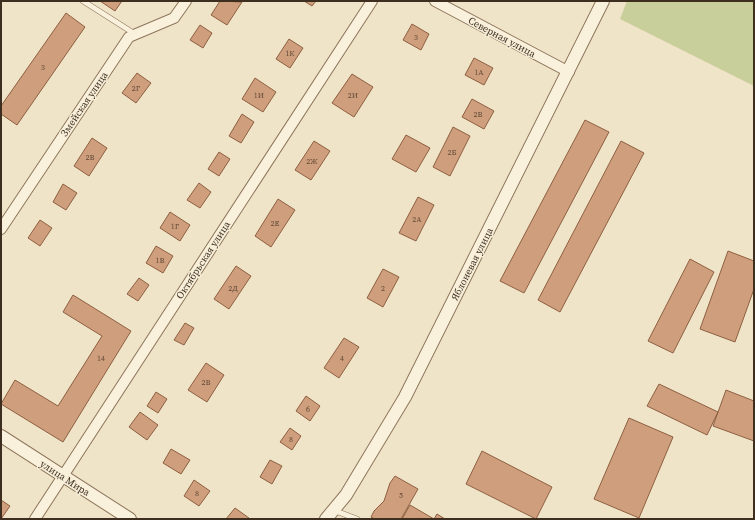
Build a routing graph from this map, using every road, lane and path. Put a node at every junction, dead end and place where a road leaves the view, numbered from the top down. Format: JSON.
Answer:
{"nodes":[{"id":1,"x":83,"y":1,"type":"edge"},
{"id":2,"x":186,"y":1,"type":"edge"},
{"id":3,"x":372,"y":1,"type":"edge"},
{"id":4,"x":435,"y":1,"type":"edge"},
{"id":5,"x":603,"y":1,"type":"edge"},
{"id":6,"x":135,"y":34,"type":"junction"},
{"id":7,"x":569,"y":72,"type":"junction"},
{"id":8,"x":1,"y":229,"type":"edge"},
{"id":9,"x":1,"y":436,"type":"edge"},
{"id":10,"x":63,"y":476,"type":"junction"},
{"id":11,"x":330,"y":514,"type":"edge"},
{"id":12,"x":35,"y":519,"type":"edge"},
{"id":13,"x":130,"y":519,"type":"edge"},
{"id":14,"x":357,"y":519,"type":"edge"}],
"edges":[{"from":1,"to":6,"type":"lane"},
{"from":2,"to":6,"type":"street","name":"Змейская улица"},
{"from":3,"to":10,"type":"street","name":"Октябрьская улица"},
{"from":4,"to":7,"type":"street","name":"Северная улица"},
{"from":5,"to":7,"type":"street","name":"Яблоневая улица"},
{"from":6,"to":8,"type":"street","name":"Змейская улица"},
{"from":7,"to":11,"type":"street","name":"Яблоневая улица"},
{"from":9,"to":10,"type":"street","name":"улица Мира"},
{"from":10,"to":12,"type":"street","name":"Октябрьская улица"},
{"from":10,"to":13,"type":"street","name":"улица Мира"},
{"from":11,"to":14,"type":"lane"}]}
